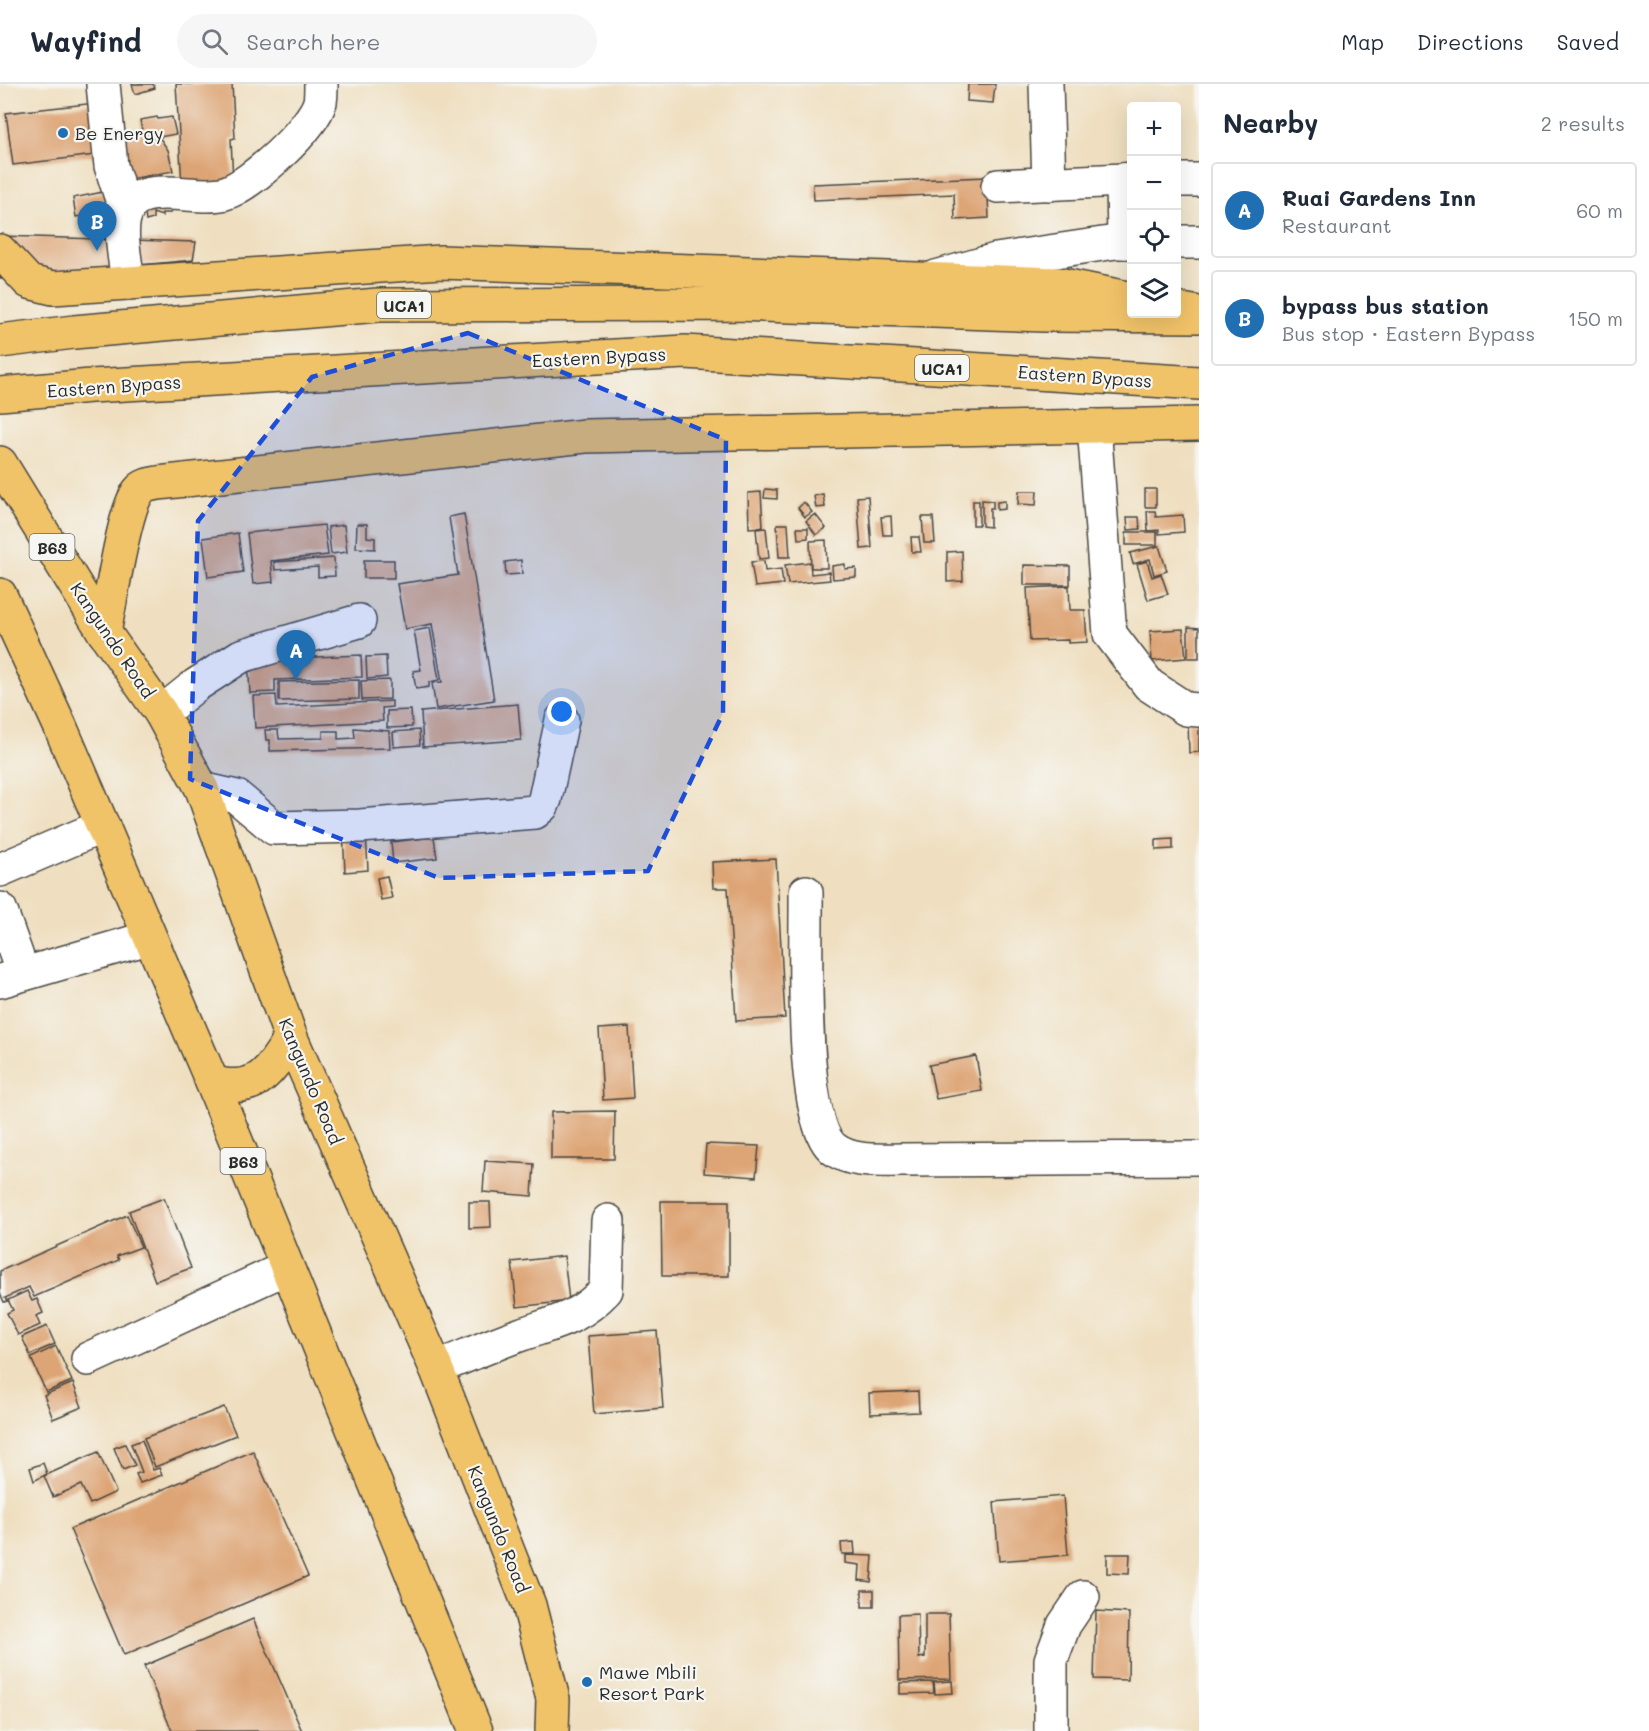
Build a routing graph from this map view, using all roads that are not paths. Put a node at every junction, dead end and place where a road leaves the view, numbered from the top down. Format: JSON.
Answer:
{"nodes":[{"id":1,"x":103,"y":84,"type":"edge"},
{"id":2,"x":321,"y":84,"type":"edge"},
{"id":3,"x":1046,"y":84,"type":"edge"},
{"id":4,"x":1127,"y":180,"type":"edge"},
{"id":5,"x":1181,"y":180,"type":"edge"},
{"id":6,"x":1199,"y":180,"type":"edge"},
{"id":7,"x":1049,"y":184,"type":"junction"},
{"id":8,"x":998,"y":186,"type":"dead end"},
{"id":9,"x":126,"y":212,"type":"junction"},
{"id":10,"x":1127,"y":242,"type":"edge"},
{"id":11,"x":1181,"y":242,"type":"edge"},
{"id":12,"x":1199,"y":242,"type":"edge"},
{"id":13,"x":0,"y":251,"type":"edge"},
{"id":14,"x":924,"y":280,"type":"junction"},
{"id":15,"x":128,"y":283,"type":"junction"},
{"id":16,"x":1127,"y":298,"type":"edge"},
{"id":17,"x":1181,"y":310,"type":"edge"},
{"id":18,"x":1199,"y":315,"type":"edge"},
{"id":19,"x":0,"y":341,"type":"edge"},
{"id":20,"x":1199,"y":383,"type":"edge"},
{"id":21,"x":0,"y":394,"type":"edge"},
{"id":22,"x":1199,"y":424,"type":"edge"},
{"id":23,"x":1094,"y":426,"type":"junction"},
{"id":24,"x":0,"y":463,"type":"edge"},
{"id":25,"x":0,"y":595,"type":"edge"},
{"id":26,"x":359,"y":621,"type":"dead end"},
{"id":27,"x":105,"y":632,"type":"junction"},
{"id":28,"x":1199,"y":710,"type":"edge"},
{"id":29,"x":161,"y":712,"type":"junction"},
{"id":30,"x":562,"y":720,"type":"dead end"},
{"id":31,"x":202,"y":789,"type":"junction"},
{"id":32,"x":103,"y":826,"type":"junction"},
{"id":33,"x":0,"y":870,"type":"edge"},
{"id":34,"x":806,"y":892,"type":"dead end"},
{"id":35,"x":0,"y":909,"type":"edge"},
{"id":36,"x":148,"y":938,"type":"junction"},
{"id":37,"x":11,"y":977,"type":"edge"},
{"id":38,"x":291,"y":1038,"type":"junction"},
{"id":39,"x":212,"y":1082,"type":"junction"},
{"id":40,"x":1199,"y":1158,"type":"edge"},
{"id":41,"x":608,"y":1221,"type":"dead end"},
{"id":42,"x":286,"y":1268,"type":"junction"},
{"id":43,"x":88,"y":1359,"type":"dead end"},
{"id":44,"x":436,"y":1368,"type":"junction"},
{"id":45,"x":1083,"y":1597,"type":"dead end"},
{"id":46,"x":476,"y":1731,"type":"edge"},
{"id":47,"x":552,"y":1731,"type":"edge"},
{"id":48,"x":1051,"y":1731,"type":"edge"}],
"edges":[{"from":1,"to":9,"type":"street"},
{"from":2,"to":9,"type":"street"},
{"from":3,"to":7,"type":"street"},
{"from":4,"to":7,"type":"street"},
{"from":5,"to":6,"type":"street"},
{"from":7,"to":8,"type":"street"},
{"from":9,"to":15,"type":"street"},
{"from":10,"to":14,"type":"street"},
{"from":11,"to":12,"type":"street"},
{"from":13,"to":15,"type":"main road"},
{"from":14,"to":15,"type":"main road"},
{"from":14,"to":16,"type":"main road"},
{"from":17,"to":18,"type":"main road"},
{"from":18,"to":19,"type":"main road","number":"UCA1"},
{"from":20,"to":21,"type":"main road","name":"Eastern Bypass","number":"UCA1"},
{"from":22,"to":23,"type":"main road"},
{"from":23,"to":27,"type":"main road"},
{"from":23,"to":28,"type":"street"},
{"from":24,"to":27,"type":"main road","name":"Kangundo Road","number":"B63"},
{"from":25,"to":32,"type":"main road","number":"B63"},
{"from":26,"to":29,"type":"street"},
{"from":27,"to":29,"type":"main road","name":"Kangundo Road","number":"B63"},
{"from":29,"to":31,"type":"main road","name":"Kangundo Road","number":"B63"},
{"from":30,"to":31,"type":"street"},
{"from":31,"to":38,"type":"main road","name":"Kangundo Road","number":"B63"},
{"from":32,"to":33,"type":"street"},
{"from":32,"to":36,"type":"main road","number":"B63"},
{"from":34,"to":40,"type":"street"},
{"from":35,"to":37,"type":"street"},
{"from":36,"to":37,"type":"street"},
{"from":36,"to":39,"type":"main road","number":"B63"},
{"from":38,"to":39,"type":"main road"},
{"from":38,"to":44,"type":"main road","name":"Kangundo Road","number":"B63"},
{"from":39,"to":42,"type":"main road","number":"B63"},
{"from":41,"to":44,"type":"street"},
{"from":42,"to":43,"type":"street"},
{"from":42,"to":46,"type":"main road","number":"B63"},
{"from":44,"to":47,"type":"main road","name":"Kangundo Road","number":"B63"},
{"from":45,"to":48,"type":"street"}]}
